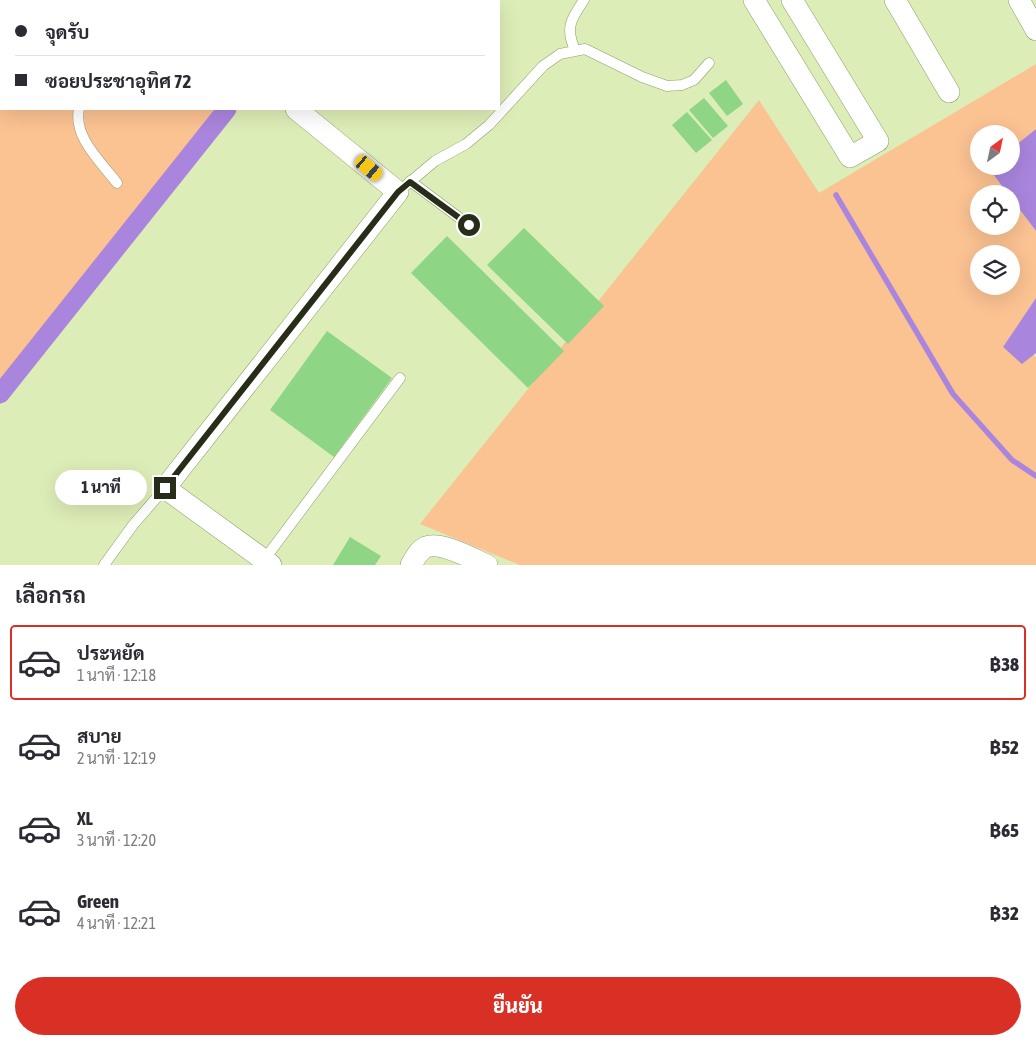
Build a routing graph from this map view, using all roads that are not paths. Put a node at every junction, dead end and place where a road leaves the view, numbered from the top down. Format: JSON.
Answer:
{"nodes":[{"id":1,"x":584,"y":0,"type":"edge"},
{"id":2,"x":754,"y":0,"type":"edge"},
{"id":3,"x":792,"y":0,"type":"edge"},
{"id":4,"x":895,"y":0,"type":"edge"},
{"id":5,"x":1019,"y":0,"type":"edge"},
{"id":6,"x":1036,"y":30,"type":"edge"},
{"id":7,"x":575,"y":50,"type":"junction"},
{"id":8,"x":709,"y":64,"type":"dead end"},
{"id":9,"x":949,"y":92,"type":"dead end"},
{"id":10,"x":79,"y":110,"type":"edge"},
{"id":11,"x":297,"y":110,"type":"edge"},
{"id":12,"x":117,"y":183,"type":"dead end"},
{"id":13,"x":404,"y":187,"type":"junction"},
{"id":14,"x":469,"y":225,"type":"dead end"},
{"id":15,"x":400,"y":378,"type":"dead end"},
{"id":16,"x":165,"y":488,"type":"junction"},
{"id":17,"x":268,"y":562,"type":"edge"},
{"id":18,"x":104,"y":565,"type":"edge"},
{"id":19,"x":410,"y":565,"type":"edge"},
{"id":20,"x":487,"y":565,"type":"edge"}],
"edges":[{"from":1,"to":7,"type":"lane"},
{"from":2,"to":3,"type":"street"},
{"from":4,"to":9,"type":"street"},
{"from":5,"to":6,"type":"street"},
{"from":7,"to":8,"type":"lane"},
{"from":7,"to":13,"type":"lane"},
{"from":10,"to":12,"type":"lane"},
{"from":11,"to":13,"type":"street"},
{"from":13,"to":14,"type":"lane"},
{"from":13,"to":16,"type":"street"},
{"from":15,"to":17,"type":"lane"},
{"from":16,"to":17,"type":"street"},
{"from":16,"to":18,"type":"lane"},
{"from":19,"to":20,"type":"street"}]}
